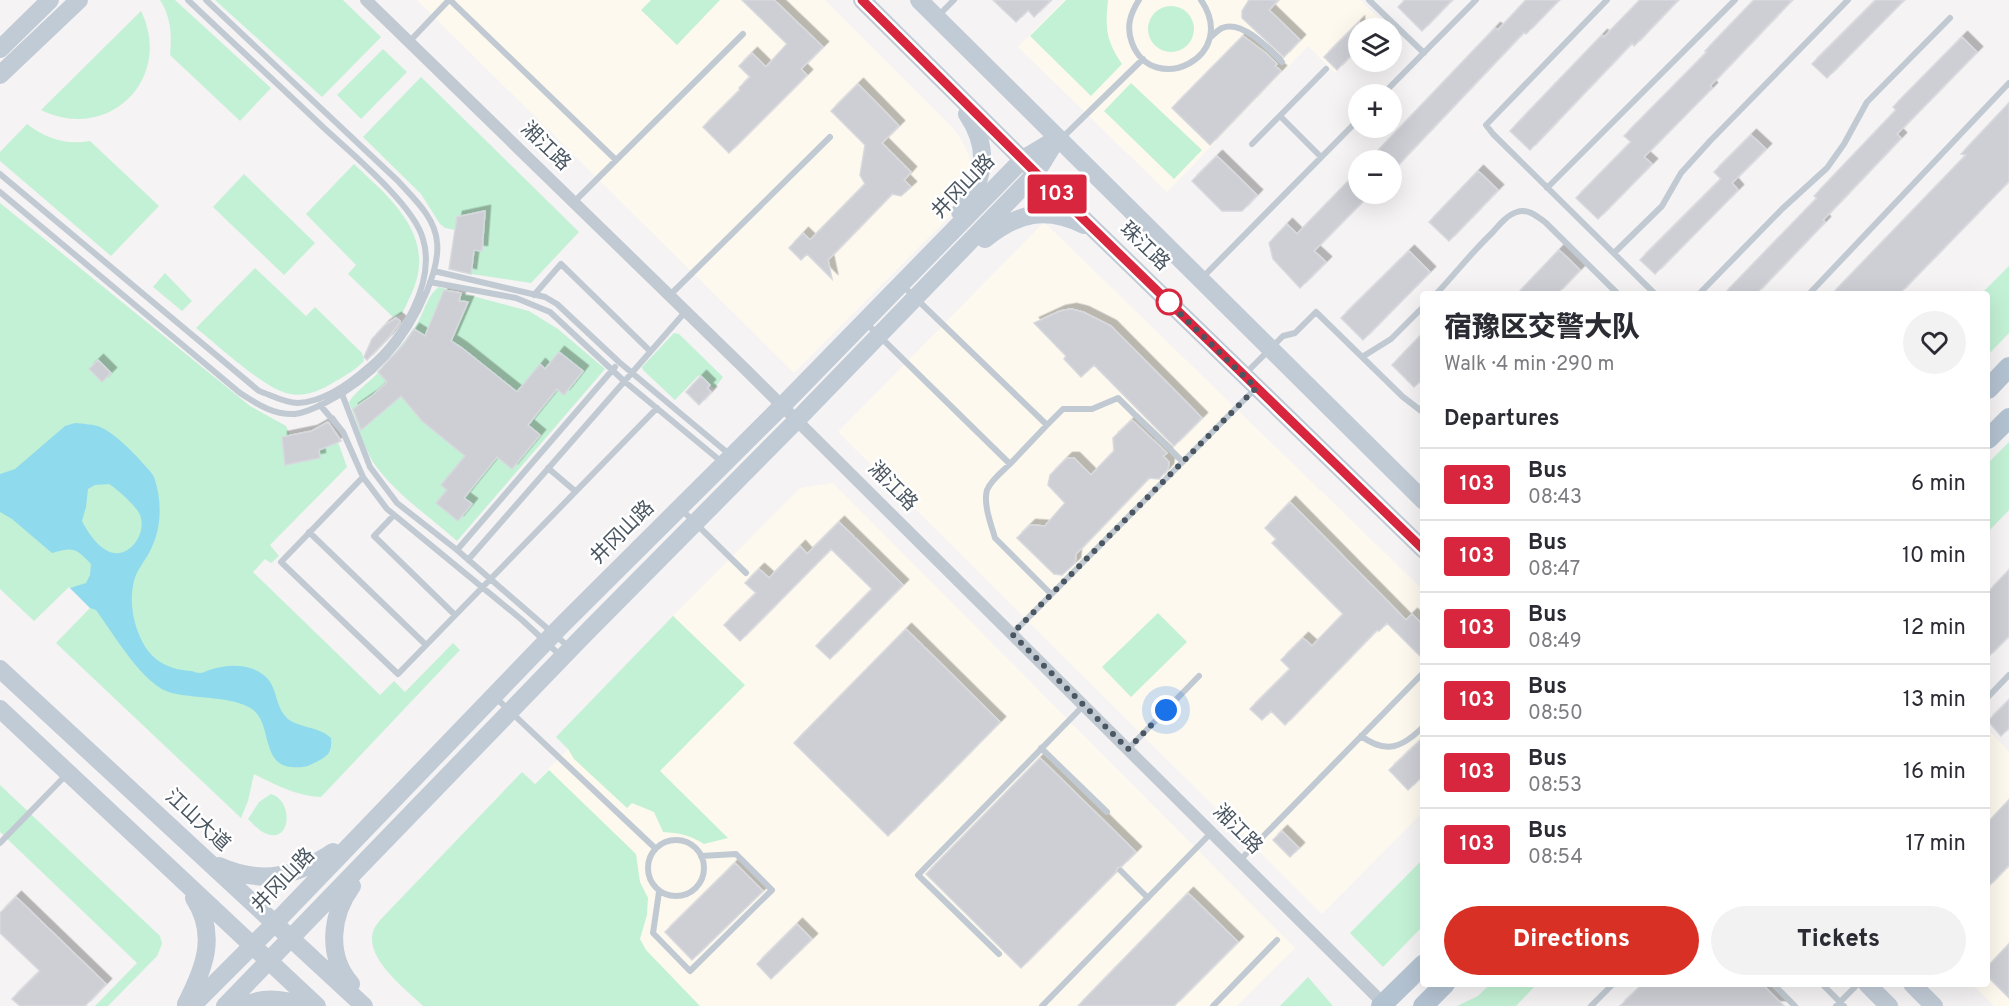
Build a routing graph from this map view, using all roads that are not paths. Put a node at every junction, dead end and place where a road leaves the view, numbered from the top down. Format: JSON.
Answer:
{"nodes":[{"id":1,"x":50,"y":0,"type":"edge"},
{"id":2,"x":79,"y":0,"type":"edge"},
{"id":3,"x":188,"y":0,"type":"edge"},
{"id":4,"x":206,"y":0,"type":"edge"},
{"id":5,"x":366,"y":0,"type":"edge"},
{"id":6,"x":450,"y":0,"type":"edge"},
{"id":7,"x":862,"y":0,"type":"edge"},
{"id":8,"x":919,"y":0,"type":"edge"},
{"id":9,"x":954,"y":0,"type":"edge"},
{"id":10,"x":1139,"y":0,"type":"edge"},
{"id":11,"x":1201,"y":0,"type":"edge"},
{"id":12,"x":1476,"y":0,"type":"edge"},
{"id":13,"x":1607,"y":0,"type":"edge"},
{"id":14,"x":1735,"y":0,"type":"edge"},
{"id":15,"x":1848,"y":0,"type":"edge"},
{"id":16,"x":1374,"y":2,"type":"edge"},
{"id":17,"x":936,"y":18,"type":"junction"},
{"id":18,"x":1950,"y":18,"type":"dead end"},
{"id":19,"x":743,"y":34,"type":"dead end"},
{"id":20,"x":1211,"y":37,"type":"junction"},
{"id":21,"x":410,"y":42,"type":"junction"},
{"id":22,"x":0,"y":49,"type":"edge"},
{"id":23,"x":1424,"y":53,"type":"junction"},
{"id":24,"x":1143,"y":59,"type":"junction"},
{"id":25,"x":1282,"y":62,"type":"dead end"},
{"id":26,"x":1326,"y":69,"type":"dead end"},
{"id":27,"x":0,"y":75,"type":"edge"},
{"id":28,"x":2009,"y":82,"type":"edge"},
{"id":29,"x":1393,"y":84,"type":"edge"},
{"id":30,"x":947,"y":85,"type":"junction"},
{"id":31,"x":1280,"y":116,"type":"junction"},
{"id":32,"x":1348,"y":130,"type":"edge"},
{"id":33,"x":830,"y":137,"type":"dead end"},
{"id":34,"x":1059,"y":139,"type":"junction"},
{"id":35,"x":1252,"y":144,"type":"dead end"},
{"id":36,"x":1321,"y":157,"type":"junction"},
{"id":37,"x":1023,"y":159,"type":"junction"},
{"id":38,"x":616,"y":160,"type":"junction"},
{"id":39,"x":1036,"y":173,"type":"junction"},
{"id":40,"x":0,"y":174,"type":"edge"},
{"id":41,"x":1547,"y":188,"type":"junction"},
{"id":42,"x":0,"y":192,"type":"edge"},
{"id":43,"x":574,"y":202,"type":"junction"},
{"id":44,"x":1096,"y":232,"type":"junction"},
{"id":45,"x":1614,"y":253,"type":"junction"},
{"id":46,"x":434,"y":271,"type":"junction"},
{"id":47,"x":1200,"y":280,"type":"junction"},
{"id":48,"x":904,"y":281,"type":"junction"},
{"id":49,"x":430,"y":282,"type":"junction"},
{"id":50,"x":1439,"y":291,"type":"edge"},
{"id":51,"x":1615,"y":291,"type":"edge"},
{"id":52,"x":1652,"y":291,"type":"edge"},
{"id":53,"x":1702,"y":291,"type":"edge"},
{"id":54,"x":1812,"y":291,"type":"edge"},
{"id":55,"x":918,"y":294,"type":"junction"},
{"id":56,"x":534,"y":295,"type":"junction"},
{"id":57,"x":670,"y":295,"type":"junction"},
{"id":58,"x":686,"y":310,"type":"junction"},
{"id":59,"x":1420,"y":310,"type":"edge"},
{"id":60,"x":865,"y":322,"type":"junction"},
{"id":61,"x":879,"y":335,"type":"junction"},
{"id":62,"x":1270,"y":349,"type":"junction"},
{"id":63,"x":650,"y":351,"type":"junction"},
{"id":64,"x":1362,"y":357,"type":"junction"},
{"id":65,"x":620,"y":362,"type":"junction"},
{"id":66,"x":2009,"y":367,"type":"edge"},
{"id":67,"x":613,"y":369,"type":"junction"},
{"id":68,"x":632,"y":372,"type":"junction"},
{"id":69,"x":624,"y":381,"type":"junction"},
{"id":70,"x":1250,"y":382,"type":"junction"},
{"id":71,"x":1990,"y":387,"type":"edge"},
{"id":72,"x":342,"y":394,"type":"junction"},
{"id":73,"x":320,"y":405,"type":"junction"},
{"id":74,"x":782,"y":406,"type":"junction"},
{"id":75,"x":657,"y":408,"type":"junction"},
{"id":76,"x":1420,"y":410,"type":"edge"},
{"id":77,"x":2009,"y":418,"type":"edge"},
{"id":78,"x":796,"y":421,"type":"junction"},
{"id":79,"x":1047,"y":425,"type":"junction"},
{"id":80,"x":1990,"y":437,"type":"edge"},
{"id":81,"x":728,"y":460,"type":"junction"},
{"id":82,"x":1183,"y":462,"type":"junction"},
{"id":83,"x":1010,"y":464,"type":"junction"},
{"id":84,"x":548,"y":468,"type":"junction"},
{"id":85,"x":363,"y":477,"type":"junction"},
{"id":86,"x":575,"y":491,"type":"junction"},
{"id":87,"x":1420,"y":496,"type":"edge"},
{"id":88,"x":680,"y":508,"type":"junction"},
{"id":89,"x":394,"y":515,"type":"junction"},
{"id":90,"x":695,"y":523,"type":"junction"},
{"id":91,"x":309,"y":532,"type":"junction"},
{"id":92,"x":1420,"y":546,"type":"edge"},
{"id":93,"x":457,"y":550,"type":"junction"},
{"id":94,"x":468,"y":560,"type":"junction"},
{"id":95,"x":746,"y":573,"type":"dead end"},
{"id":96,"x":490,"y":578,"type":"junction"},
{"id":97,"x":482,"y":587,"type":"junction"},
{"id":98,"x":1051,"y":594,"type":"junction"},
{"id":99,"x":455,"y":615,"type":"junction"},
{"id":100,"x":1012,"y":634,"type":"junction"},
{"id":101,"x":550,"y":638,"type":"junction"},
{"id":102,"x":426,"y":645,"type":"junction"},
{"id":103,"x":566,"y":653,"type":"junction"},
{"id":104,"x":0,"y":669,"type":"edge"},
{"id":105,"x":2009,"y":675,"type":"edge"},
{"id":106,"x":1199,"y":676,"type":"dead end"},
{"id":107,"x":1420,"y":676,"type":"edge"},
{"id":108,"x":493,"y":695,"type":"junction"},
{"id":109,"x":1990,"y":695,"type":"edge"},
{"id":110,"x":1084,"y":705,"type":"junction"},
{"id":111,"x":0,"y":709,"type":"edge"},
{"id":112,"x":510,"y":711,"type":"junction"},
{"id":113,"x":1420,"y":730,"type":"edge"},
{"id":114,"x":1361,"y":736,"type":"junction"},
{"id":115,"x":1041,"y":748,"type":"junction"},
{"id":116,"x":1128,"y":749,"type":"junction"},
{"id":117,"x":68,"y":773,"type":"junction"},
{"id":118,"x":1107,"y":812,"type":"dead end"},
{"id":119,"x":1212,"y":832,"type":"junction"},
{"id":120,"x":360,"y":834,"type":"junction"},
{"id":121,"x":0,"y":843,"type":"edge"},
{"id":122,"x":655,"y":848,"type":"junction"},
{"id":123,"x":377,"y":850,"type":"junction"},
{"id":124,"x":701,"y":856,"type":"junction"},
{"id":125,"x":1239,"y":860,"type":"junction"},
{"id":126,"x":209,"y":862,"type":"junction"},
{"id":127,"x":1122,"y":872,"type":"dead end"},
{"id":128,"x":183,"y":882,"type":"junction"},
{"id":129,"x":659,"y":892,"type":"junction"},
{"id":130,"x":1148,"y":898,"type":"junction"},
{"id":131,"x":275,"y":923,"type":"junction"},
{"id":132,"x":292,"y":939,"type":"junction"},
{"id":133,"x":1277,"y":940,"type":"dead end"},
{"id":134,"x":252,"y":946,"type":"junction"},
{"id":135,"x":999,"y":954,"type":"dead end"},
{"id":136,"x":269,"y":962,"type":"junction"},
{"id":137,"x":1420,"y":968,"type":"edge"},
{"id":138,"x":1442,"y":987,"type":"edge"},
{"id":139,"x":1610,"y":987,"type":"edge"},
{"id":140,"x":1776,"y":987,"type":"edge"},
{"id":141,"x":1825,"y":987,"type":"edge"},
{"id":142,"x":1855,"y":987,"type":"edge"},
{"id":143,"x":1870,"y":987,"type":"edge"},
{"id":144,"x":1915,"y":987,"type":"edge"},
{"id":145,"x":1384,"y":1005,"type":"edge"},
{"id":146,"x":1840,"y":1005,"type":"edge"},
{"id":147,"x":185,"y":1006,"type":"edge"},
{"id":148,"x":192,"y":1006,"type":"edge"},
{"id":149,"x":225,"y":1006,"type":"edge"},
{"id":150,"x":244,"y":1006,"type":"edge"},
{"id":151,"x":303,"y":1006,"type":"edge"},
{"id":152,"x":316,"y":1006,"type":"edge"},
{"id":153,"x":364,"y":1006,"type":"edge"},
{"id":154,"x":370,"y":1006,"type":"edge"},
{"id":155,"x":1042,"y":1006,"type":"edge"},
{"id":156,"x":1213,"y":1006,"type":"edge"},
{"id":157,"x":1423,"y":1006,"type":"edge"},
{"id":158,"x":1591,"y":1006,"type":"edge"},
{"id":159,"x":1795,"y":1006,"type":"edge"},
{"id":160,"x":1889,"y":1006,"type":"edge"},
{"id":161,"x":1934,"y":1006,"type":"edge"}],
"edges":[{"from":1,"to":22,"type":"street"},
{"from":2,"to":27,"type":"street"},
{"from":3,"to":40,"type":"lane"},
{"from":4,"to":46,"type":"lane"},
{"from":5,"to":21,"type":"street","name":"湘江路"},
{"from":6,"to":21,"type":"lane"},
{"from":6,"to":38,"type":"lane"},
{"from":7,"to":30,"type":"street","name":"珠江路"},
{"from":8,"to":17,"type":"street","name":"珠江路"},
{"from":9,"to":17,"type":"lane"},
{"from":10,"to":24,"type":"lane"},
{"from":11,"to":20,"type":"lane"},
{"from":12,"to":23,"type":"lane"},
{"from":13,"to":41,"type":"lane"},
{"from":14,"to":41,"type":"lane"},
{"from":15,"to":45,"type":"lane"},
{"from":16,"to":23,"type":"lane"},
{"from":17,"to":34,"type":"street","name":"珠江路"},
{"from":18,"to":53,"type":"lane"},
{"from":19,"to":38,"type":"lane"},
{"from":20,"to":24,"type":"lane"},
{"from":20,"to":25,"type":"lane"},
{"from":21,"to":43,"type":"street","name":"湘江路"},
{"from":23,"to":29,"type":"lane"},
{"from":24,"to":34,"type":"lane"},
{"from":26,"to":31,"type":"lane"},
{"from":28,"to":54,"type":"lane"},
{"from":30,"to":37,"type":"street","name":"珠江路"},
{"from":30,"to":48,"type":"street"},
{"from":31,"to":35,"type":"lane"},
{"from":31,"to":36,"type":"lane"},
{"from":32,"to":36,"type":"lane"},
{"from":33,"to":57,"type":"lane"},
{"from":34,"to":37,"type":"street","name":"井冈山路"},
{"from":34,"to":39,"type":"street"},
{"from":34,"to":47,"type":"street","name":"珠江路"},
{"from":36,"to":47,"type":"lane"},
{"from":37,"to":39,"type":"street","name":"珠江路"},
{"from":37,"to":48,"type":"street","name":"井冈山路"},
{"from":38,"to":43,"type":"lane"},
{"from":39,"to":44,"type":"street","name":"珠江路"},
{"from":39,"to":55,"type":"street"},
{"from":41,"to":45,"type":"lane"},
{"from":42,"to":73,"type":"lane"},
{"from":43,"to":57,"type":"street","name":"湘江路"},
{"from":44,"to":55,"type":"street"},
{"from":44,"to":70,"type":"street","name":"珠江路"},
{"from":45,"to":52,"type":"lane"},
{"from":46,"to":49,"type":"lane"},
{"from":46,"to":56,"type":"lane"},
{"from":47,"to":62,"type":"street","name":"珠江路"},
{"from":48,"to":55,"type":"lane"},
{"from":48,"to":60,"type":"street","name":"井冈山路"},
{"from":49,"to":67,"type":"lane"},
{"from":49,"to":72,"type":"lane"},
{"from":50,"to":51,"type":"lane"},
{"from":55,"to":61,"type":"street"},
{"from":55,"to":79,"type":"lane"},
{"from":56,"to":63,"type":"lane"},
{"from":56,"to":65,"type":"lane"},
{"from":57,"to":58,"type":"street","name":"湘江路"},
{"from":58,"to":63,"type":"lane"},
{"from":58,"to":74,"type":"street","name":"湘江路"},
{"from":59,"to":64,"type":"lane"},
{"from":60,"to":61,"type":"lane"},
{"from":60,"to":74,"type":"street","name":"井冈山路"},
{"from":61,"to":78,"type":"street"},
{"from":61,"to":83,"type":"lane"},
{"from":62,"to":64,"type":"lane"},
{"from":62,"to":70,"type":"lane"},
{"from":62,"to":87,"type":"street","name":"珠江路"},
{"from":63,"to":68,"type":"lane"},
{"from":64,"to":76,"type":"lane"},
{"from":65,"to":67,"type":"lane"},
{"from":65,"to":68,"type":"lane"},
{"from":66,"to":71,"type":"main road"},
{"from":67,"to":69,"type":"lane"},
{"from":67,"to":93,"type":"lane"},
{"from":68,"to":69,"type":"lane"},
{"from":68,"to":81,"type":"lane"},
{"from":69,"to":75,"type":"lane"},
{"from":69,"to":84,"type":"lane"},
{"from":70,"to":82,"type":"lane"},
{"from":70,"to":92,"type":"street","name":"珠江路"},
{"from":72,"to":73,"type":"lane"},
{"from":72,"to":93,"type":"lane"},
{"from":73,"to":85,"type":"lane"},
{"from":74,"to":78,"type":"street","name":"湘江路"},
{"from":74,"to":81,"type":"street","name":"井冈山路"},
{"from":75,"to":81,"type":"lane"},
{"from":75,"to":86,"type":"lane"},
{"from":77,"to":80,"type":"main road"},
{"from":78,"to":90,"type":"street"},
{"from":78,"to":100,"type":"street","name":"湘江路"},
{"from":79,"to":82,"type":"lane"},
{"from":79,"to":83,"type":"lane"},
{"from":81,"to":88,"type":"street","name":"井冈山路"},
{"from":82,"to":98,"type":"lane"},
{"from":83,"to":98,"type":"lane"},
{"from":84,"to":86,"type":"lane"},
{"from":84,"to":94,"type":"lane"},
{"from":85,"to":89,"type":"lane"},
{"from":85,"to":91,"type":"lane"},
{"from":86,"to":96,"type":"lane"},
{"from":88,"to":90,"type":"lane"},
{"from":88,"to":101,"type":"street","name":"井冈山路"},
{"from":89,"to":97,"type":"lane"},
{"from":89,"to":99,"type":"lane"},
{"from":90,"to":95,"type":"lane"},
{"from":90,"to":103,"type":"street"},
{"from":91,"to":102,"type":"lane"},
{"from":91,"to":102,"type":"lane"},
{"from":93,"to":94,"type":"lane"},
{"from":94,"to":96,"type":"lane"},
{"from":96,"to":97,"type":"lane"},
{"from":96,"to":101,"type":"lane"},
{"from":97,"to":99,"type":"lane"},
{"from":97,"to":101,"type":"lane"},
{"from":98,"to":100,"type":"lane"},
{"from":99,"to":102,"type":"lane"},
{"from":100,"to":110,"type":"street","name":"湘江路"},
{"from":101,"to":103,"type":"lane"},
{"from":101,"to":103,"type":"lane"},
{"from":101,"to":108,"type":"street","name":"井冈山路"},
{"from":103,"to":112,"type":"street"},
{"from":104,"to":126,"type":"street","name":"江山大道"},
{"from":105,"to":109,"type":"lane"},
{"from":106,"to":116,"type":"lane"},
{"from":107,"to":114,"type":"lane"},
{"from":108,"to":112,"type":"lane"},
{"from":108,"to":120,"type":"street","name":"井冈山路"},
{"from":110,"to":115,"type":"lane"},
{"from":110,"to":116,"type":"street","name":"湘江路"},
{"from":111,"to":117,"type":"street"},
{"from":112,"to":122,"type":"lane"},
{"from":112,"to":123,"type":"street"},
{"from":113,"to":114,"type":"lane"},
{"from":114,"to":125,"type":"lane"},
{"from":115,"to":118,"type":"lane"},
{"from":115,"to":135,"type":"lane"},
{"from":116,"to":119,"type":"street","name":"湘江路"},
{"from":117,"to":121,"type":"lane"},
{"from":117,"to":128,"type":"street"},
{"from":119,"to":125,"type":"street","name":"湘江路"},
{"from":119,"to":130,"type":"lane"},
{"from":120,"to":126,"type":"street"},
{"from":120,"to":131,"type":"street","name":"井冈山路"},
{"from":122,"to":124,"type":"lane"},
{"from":122,"to":129,"type":"lane"},
{"from":123,"to":132,"type":"street"},
{"from":123,"to":154,"type":"street"},
{"from":124,"to":129,"type":"lane"},
{"from":124,"to":129,"type":"lane"},
{"from":125,"to":145,"type":"street","name":"湘江路"},
{"from":126,"to":131,"type":"street","name":"江山大道"},
{"from":127,"to":130,"type":"lane"},
{"from":128,"to":134,"type":"street"},
{"from":128,"to":147,"type":"street"},
{"from":130,"to":155,"type":"lane"},
{"from":131,"to":132,"type":"street","name":"江山大道"},
{"from":131,"to":134,"type":"street","name":"井冈山路"},
{"from":132,"to":136,"type":"street"},
{"from":132,"to":153,"type":"street","name":"江山大道"},
{"from":133,"to":156,"type":"lane"},
{"from":134,"to":136,"type":"street"},
{"from":134,"to":148,"type":"street","name":"井冈山路"},
{"from":136,"to":149,"type":"street"},
{"from":136,"to":152,"type":"street"},
{"from":137,"to":145,"type":"main road"},
{"from":138,"to":157,"type":"main road"},
{"from":139,"to":158,"type":"lane"},
{"from":140,"to":159,"type":"lane"},
{"from":141,"to":146,"type":"lane"},
{"from":142,"to":146,"type":"lane"},
{"from":143,"to":160,"type":"street"},
{"from":144,"to":161,"type":"street"},
{"from":150,"to":151,"type":"street"}]}
